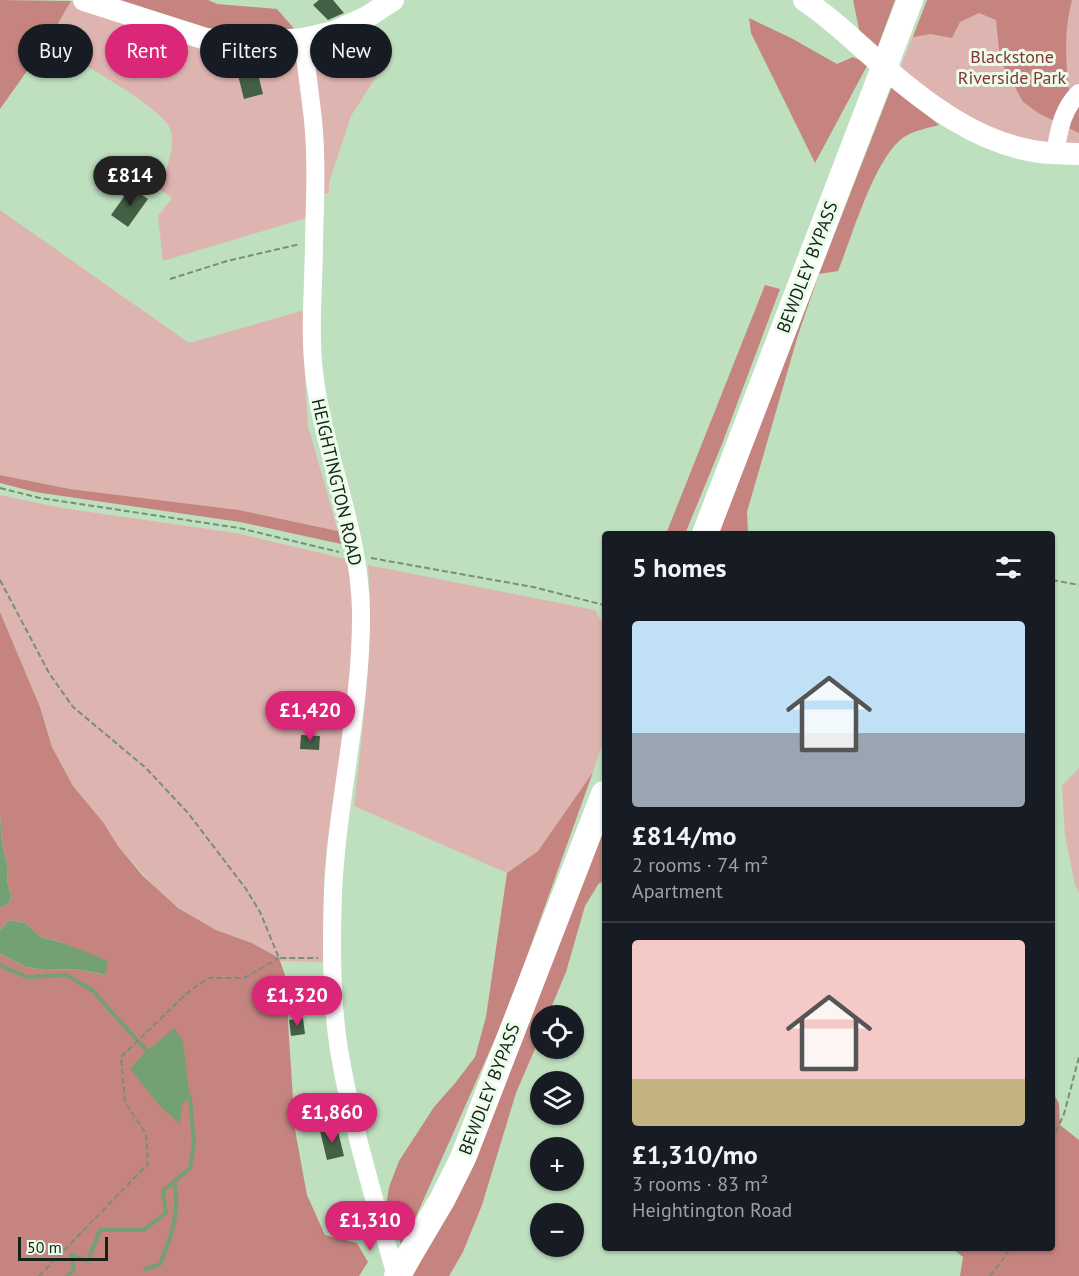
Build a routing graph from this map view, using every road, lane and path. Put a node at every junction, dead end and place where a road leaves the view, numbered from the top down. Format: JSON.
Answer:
{"nodes":[{"id":1,"x":84,"y":0,"type":"edge"},
{"id":2,"x":393,"y":0,"type":"edge"},
{"id":3,"x":804,"y":0,"type":"edge"},
{"id":4,"x":910,"y":0,"type":"edge"},
{"id":5,"x":303,"y":39,"type":"junction"},
{"id":6,"x":1079,"y":93,"type":"edge"},
{"id":7,"x":1055,"y":153,"type":"junction"},
{"id":8,"x":1079,"y":154,"type":"edge"},
{"id":9,"x":314,"y":242,"type":"junction"},
{"id":10,"x":170,"y":279,"type":"dead end"},
{"id":11,"x":0,"y":488,"type":"edge"},
{"id":12,"x":706,"y":531,"type":"edge"},
{"id":13,"x":356,"y":555,"type":"junction"},
{"id":14,"x":0,"y":580,"type":"edge"},
{"id":15,"x":1055,"y":581,"type":"edge"},
{"id":16,"x":1079,"y":585,"type":"edge"},
{"id":17,"x":602,"y":604,"type":"edge"},
{"id":18,"x":602,"y":799,"type":"edge"},
{"id":19,"x":279,"y":958,"type":"junction"},
{"id":20,"x":332,"y":958,"type":"junction"},
{"id":21,"x":1079,"y":1057,"type":"edge"},
{"id":22,"x":1055,"y":1134,"type":"edge"},
{"id":23,"x":1008,"y":1251,"type":"edge"},
{"id":24,"x":39,"y":1276,"type":"edge"},
{"id":25,"x":396,"y":1276,"type":"edge"},
{"id":26,"x":990,"y":1276,"type":"edge"}],
"edges":[{"from":1,"to":5,"type":"main road"},
{"from":2,"to":5,"type":"main road"},
{"from":3,"to":7,"type":"main road"},
{"from":4,"to":12,"type":"highway","name":"BEWDLEY BYPASS"},
{"from":5,"to":9,"type":"street","name":"HEIGHTINGTON ROAD"},
{"from":6,"to":7,"type":"street"},
{"from":7,"to":8,"type":"main road"},
{"from":9,"to":10,"type":"path"},
{"from":9,"to":13,"type":"street","name":"HEIGHTINGTON ROAD"},
{"from":11,"to":13,"type":"path"},
{"from":13,"to":17,"type":"path"},
{"from":13,"to":20,"type":"street","name":"HEIGHTINGTON ROAD"},
{"from":14,"to":19,"type":"path"},
{"from":15,"to":16,"type":"path"},
{"from":18,"to":25,"type":"highway","name":"BEWDLEY BYPASS"},
{"from":19,"to":20,"type":"path"},
{"from":19,"to":24,"type":"path"},
{"from":20,"to":25,"type":"street","name":"HEIGHTINGTON ROAD"},
{"from":21,"to":22,"type":"path"},
{"from":23,"to":26,"type":"path"}]}
